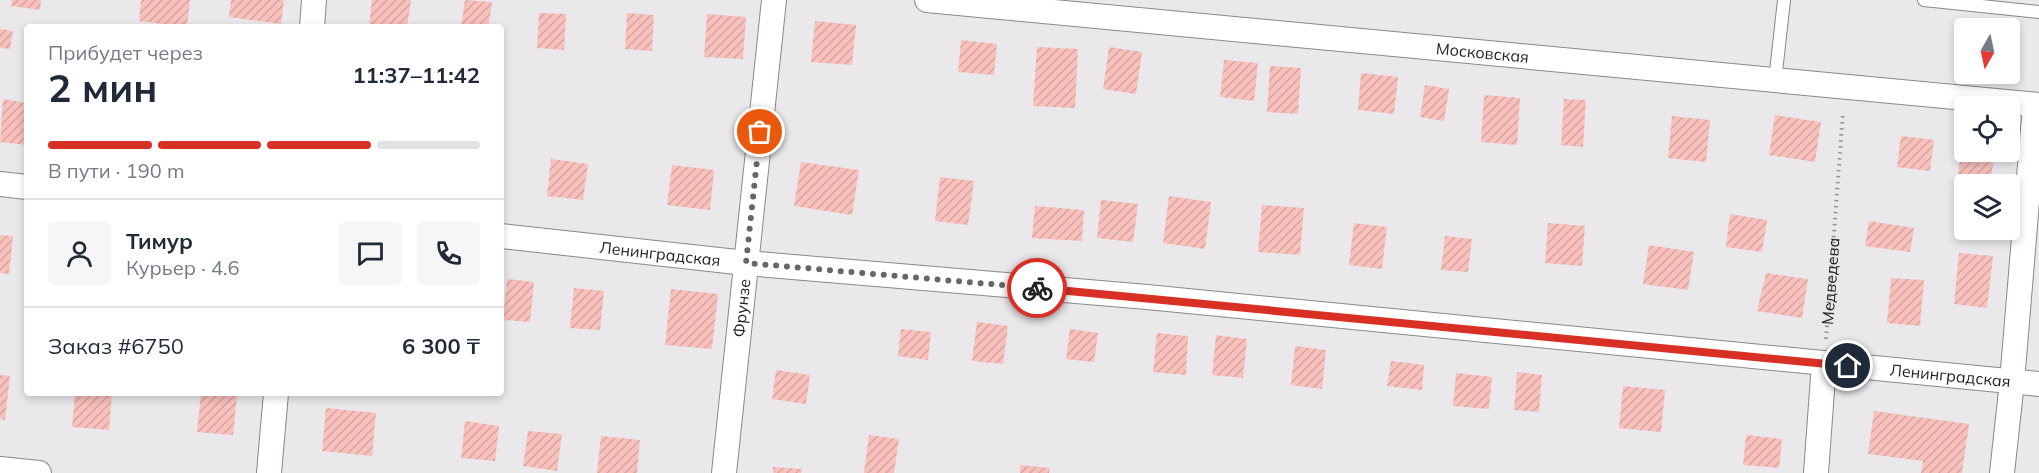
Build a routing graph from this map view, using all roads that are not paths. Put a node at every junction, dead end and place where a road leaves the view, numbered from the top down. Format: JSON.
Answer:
{"nodes":[{"id":1,"x":314,"y":0,"type":"edge"},
{"id":2,"x":774,"y":0,"type":"edge"},
{"id":3,"x":927,"y":0,"type":"edge"},
{"id":4,"x":1784,"y":0,"type":"edge"},
{"id":5,"x":1924,"y":0,"type":"edge"},
{"id":6,"x":2039,"y":12,"type":"edge"},
{"id":7,"x":312,"y":24,"type":"edge"},
{"id":8,"x":1775,"y":81,"type":"junction"},
{"id":9,"x":2037,"y":105,"type":"edge"},
{"id":10,"x":0,"y":184,"type":"edge"},
{"id":11,"x":24,"y":187,"type":"edge"},
{"id":12,"x":504,"y":236,"type":"edge"},
{"id":13,"x":746,"y":263,"type":"junction"},
{"id":14,"x":1824,"y":363,"type":"junction"},
{"id":15,"x":2012,"y":382,"type":"junction"},
{"id":16,"x":2039,"y":384,"type":"edge"},
{"id":17,"x":276,"y":396,"type":"edge"},
{"id":18,"x":0,"y":469,"type":"edge"},
{"id":19,"x":39,"y":473,"type":"edge"},
{"id":20,"x":269,"y":473,"type":"edge"},
{"id":21,"x":724,"y":473,"type":"edge"},
{"id":22,"x":1816,"y":473,"type":"edge"},
{"id":23,"x":2002,"y":473,"type":"edge"}],
"edges":[{"from":1,"to":7,"type":"street"},
{"from":2,"to":13,"type":"street","name":"Фрунзе"},
{"from":3,"to":8,"type":"street","name":"Московская"},
{"from":4,"to":8,"type":"lane"},
{"from":5,"to":6,"type":"lane"},
{"from":8,"to":9,"type":"street","name":"Московская"},
{"from":9,"to":15,"type":"street"},
{"from":10,"to":11,"type":"street"},
{"from":12,"to":13,"type":"street","name":"Ленинградская"},
{"from":13,"to":14,"type":"street","name":"Ленинградская"},
{"from":13,"to":21,"type":"street","name":"Фрунзе"},
{"from":14,"to":15,"type":"street","name":"Ленинградская"},
{"from":14,"to":22,"type":"street"},
{"from":15,"to":16,"type":"street","name":"Ленинградская"},
{"from":15,"to":23,"type":"street"},
{"from":17,"to":20,"type":"street"},
{"from":18,"to":19,"type":"street"}]}
